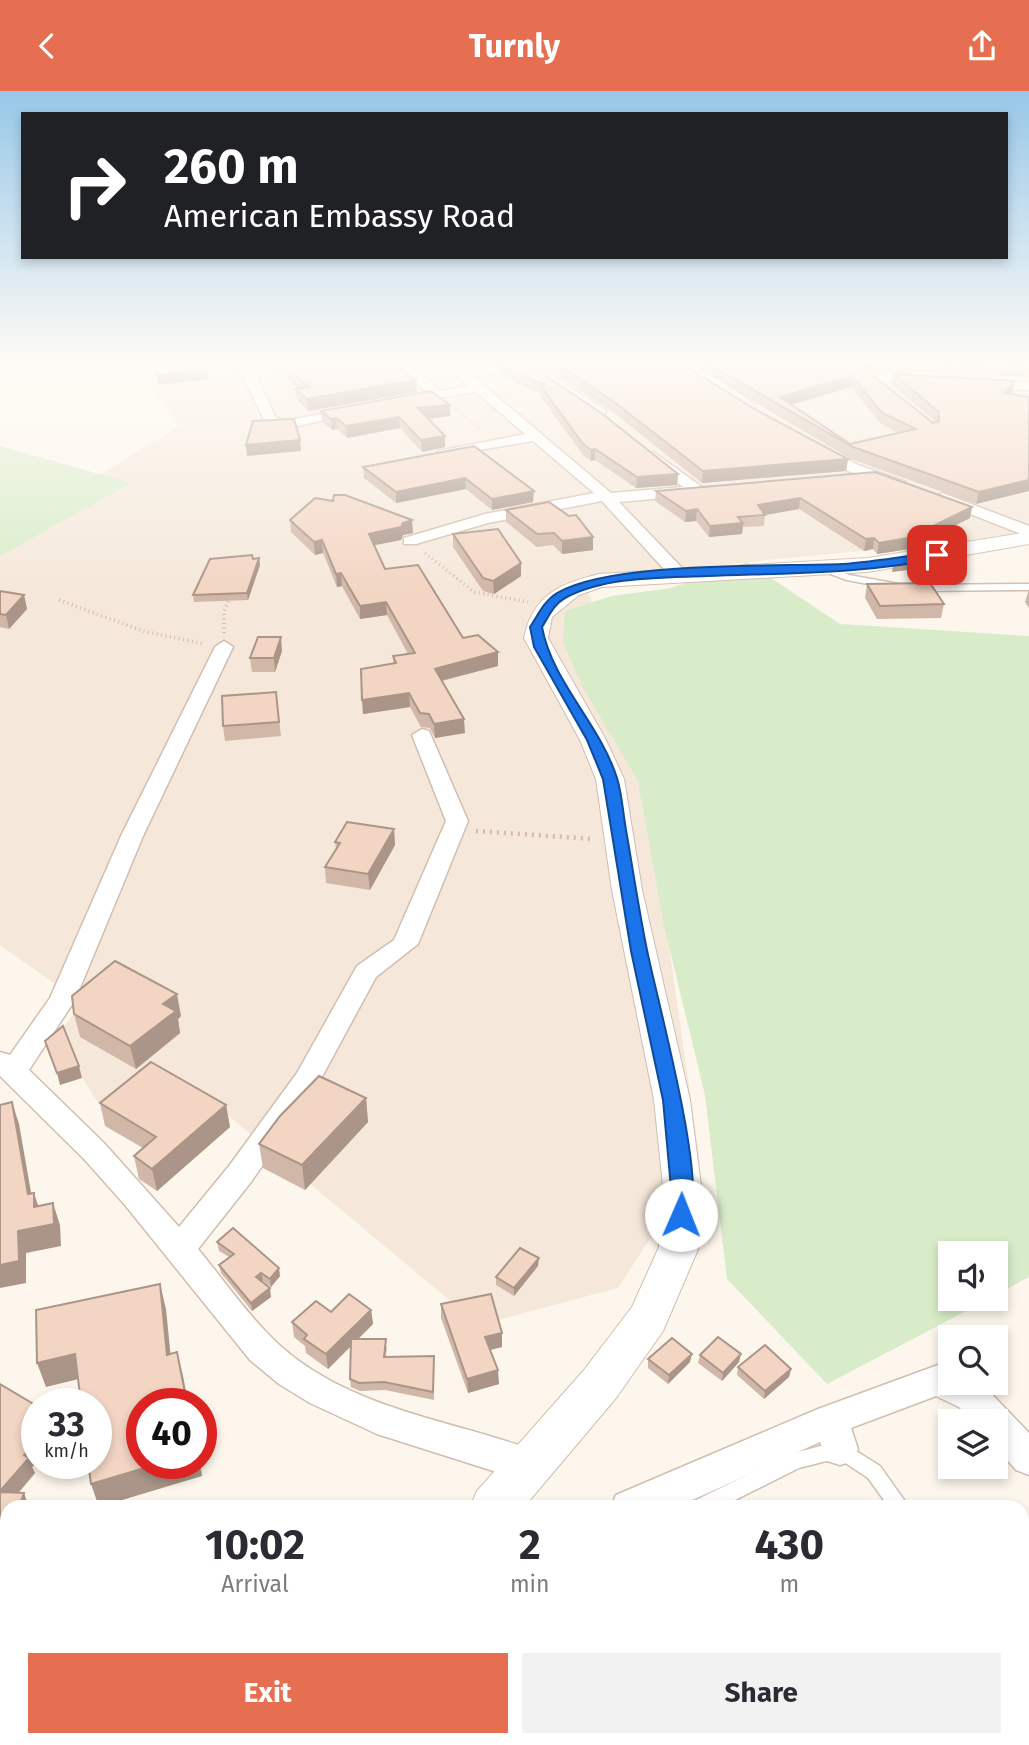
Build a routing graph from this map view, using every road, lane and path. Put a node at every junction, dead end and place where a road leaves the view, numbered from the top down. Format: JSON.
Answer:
{"nodes":[{"id":1,"x":494,"y":438,"type":"edge"},
{"id":2,"x":522,"y":438,"type":"edge"},
{"id":3,"x":538,"y":438,"type":"edge"},
{"id":4,"x":499,"y":442,"type":"junction"},
{"id":5,"x":810,"y":445,"type":"edge"},
{"id":6,"x":644,"y":449,"type":"edge"},
{"id":7,"x":423,"y":458,"type":"edge"},
{"id":8,"x":879,"y":475,"type":"junction"},
{"id":9,"x":840,"y":480,"type":"edge"},
{"id":10,"x":606,"y":497,"type":"junction"},
{"id":11,"x":1029,"y":532,"type":"edge"},
{"id":12,"x":1029,"y":538,"type":"edge"},
{"id":13,"x":410,"y":541,"type":"joint"},
{"id":14,"x":825,"y":568,"type":"junction"},
{"id":15,"x":678,"y":574,"type":"junction"},
{"id":16,"x":233,"y":587,"type":"edge"},
{"id":17,"x":1029,"y":587,"type":"edge"},
{"id":18,"x":58,"y":600,"type":"dead end"},
{"id":19,"x":550,"y":605,"type":"junction"},
{"id":20,"x":224,"y":647,"type":"junction"},
{"id":21,"x":422,"y":735,"type":"dead end"},
{"id":22,"x":453,"y":829,"type":"junction"},
{"id":23,"x":621,"y":841,"type":"junction"},
{"id":24,"x":7,"y":1066,"type":"edge"},
{"id":25,"x":178,"y":1251,"type":"junction"},
{"id":26,"x":983,"y":1409,"type":"edge"},
{"id":27,"x":835,"y":1434,"type":"junction"},
{"id":28,"x":1008,"y":1436,"type":"edge"},
{"id":29,"x":1029,"y":1458,"type":"edge"},
{"id":30,"x":531,"y":1466,"type":"junction"},
{"id":31,"x":500,"y":1500,"type":"edge"},
{"id":32,"x":648,"y":1500,"type":"edge"},
{"id":33,"x":715,"y":1500,"type":"edge"},
{"id":34,"x":895,"y":1500,"type":"edge"}],
"edges":[{"from":1,"to":4,"type":"path"},
{"from":2,"to":4,"type":"street"},
{"from":3,"to":10,"type":"street"},
{"from":4,"to":7,"type":"street"},
{"from":5,"to":8,"type":"street"},
{"from":6,"to":10,"type":"street"},
{"from":8,"to":9,"type":"street"},
{"from":8,"to":11,"type":"street"},
{"from":10,"to":13,"type":"street"},
{"from":10,"to":15,"type":"street"},
{"from":12,"to":14,"type":"street"},
{"from":13,"to":19,"type":"path"},
{"from":14,"to":15,"type":"street"},
{"from":14,"to":17,"type":"lane"},
{"from":15,"to":19,"type":"street"},
{"from":16,"to":20,"type":"path"},
{"from":18,"to":20,"type":"path"},
{"from":19,"to":23,"type":"street"},
{"from":20,"to":24,"type":"street"},
{"from":21,"to":22,"type":"street"},
{"from":22,"to":23,"type":"path"},
{"from":22,"to":25,"type":"street"},
{"from":23,"to":30,"type":"street"},
{"from":24,"to":25,"type":"street"},
{"from":25,"to":30,"type":"street"},
{"from":26,"to":27,"type":"street"},
{"from":27,"to":32,"type":"street"},
{"from":27,"to":33,"type":"lane"},
{"from":27,"to":34,"type":"lane"},
{"from":28,"to":29,"type":"street"},
{"from":30,"to":31,"type":"street"}]}
